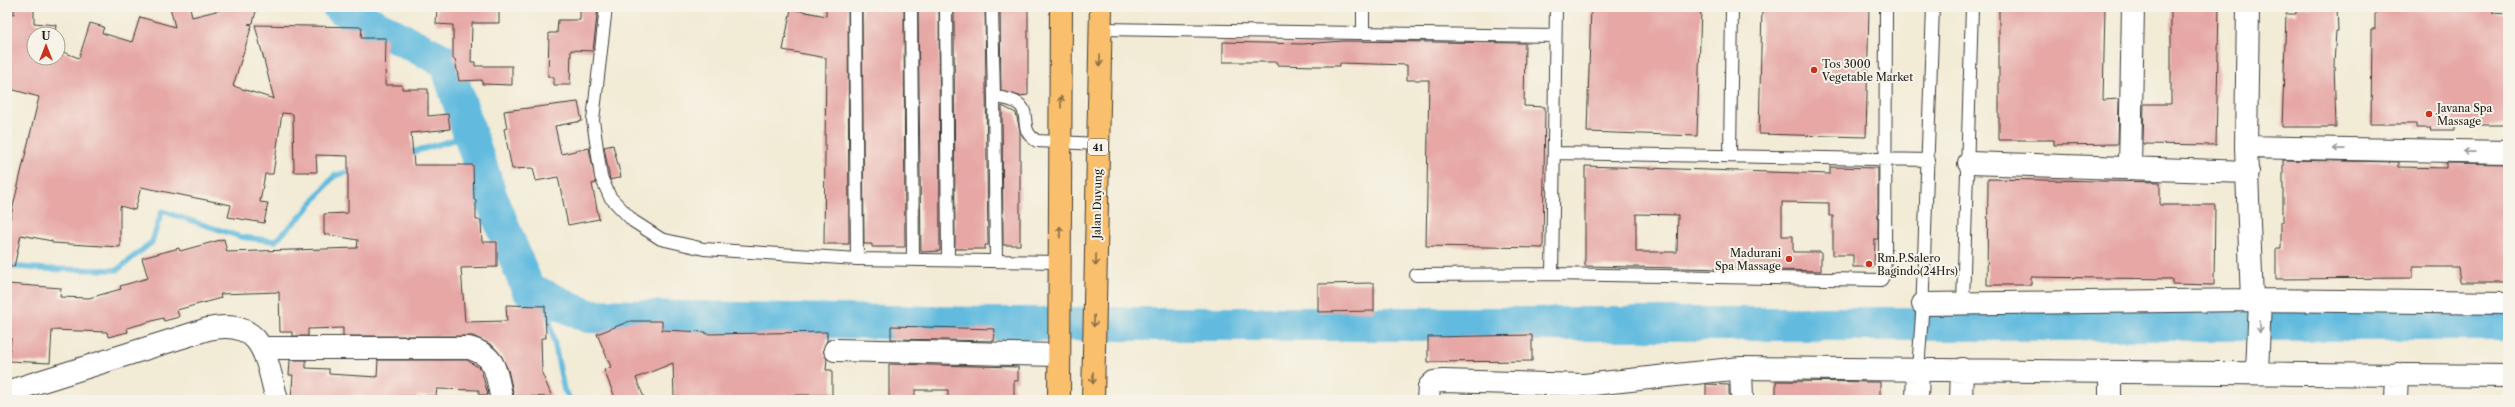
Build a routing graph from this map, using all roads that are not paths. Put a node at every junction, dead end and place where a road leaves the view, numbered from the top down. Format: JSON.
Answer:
{"nodes":[{"id":1,"x":606,"y":7,"type":"edge"},
{"id":2,"x":855,"y":7,"type":"edge"},
{"id":3,"x":911,"y":7,"type":"edge"},
{"id":4,"x":946,"y":7,"type":"edge"},
{"id":5,"x":992,"y":7,"type":"edge"},
{"id":6,"x":1061,"y":7,"type":"edge"},
{"id":7,"x":1101,"y":7,"type":"edge"},
{"id":8,"x":1363,"y":7,"type":"edge"},
{"id":9,"x":1556,"y":7,"type":"edge"},
{"id":10,"x":1732,"y":7,"type":"edge"},
{"id":11,"x":1886,"y":7,"type":"edge"},
{"id":12,"x":1933,"y":7,"type":"edge"},
{"id":13,"x":1972,"y":7,"type":"edge"},
{"id":14,"x":2133,"y":7,"type":"edge"},
{"id":15,"x":2248,"y":7,"type":"edge"},
{"id":16,"x":1101,"y":30,"type":"junction"},
{"id":17,"x":1363,"y":33,"type":"junction"},
{"id":18,"x":1555,"y":36,"type":"junction"},
{"id":19,"x":994,"y":97,"type":"junction"},
{"id":20,"x":1061,"y":143,"type":"junction"},
{"id":21,"x":1098,"y":144,"type":"junction"},
{"id":22,"x":2246,"y":147,"type":"junction"},
{"id":23,"x":2508,"y":152,"type":"edge"},
{"id":24,"x":1554,"y":153,"type":"junction"},
{"id":25,"x":1730,"y":155,"type":"junction"},
{"id":26,"x":1885,"y":159,"type":"junction"},
{"id":27,"x":1928,"y":160,"type":"junction"},
{"id":28,"x":1969,"y":163,"type":"junction"},
{"id":29,"x":2130,"y":167,"type":"junction"},
{"id":30,"x":2248,"y":172,"type":"junction"},
{"id":31,"x":857,"y":259,"type":"junction"},
{"id":32,"x":913,"y":259,"type":"junction"},
{"id":33,"x":948,"y":260,"type":"junction"},
{"id":34,"x":996,"y":260,"type":"junction"},
{"id":35,"x":1060,"y":262,"type":"junction"},
{"id":36,"x":1552,"y":274,"type":"junction"},
{"id":37,"x":1416,"y":275,"type":"dead end"},
{"id":38,"x":2258,"y":302,"type":"junction"},
{"id":39,"x":2508,"y":303,"type":"edge"},
{"id":40,"x":1963,"y":304,"type":"junction"},
{"id":41,"x":1923,"y":309,"type":"junction"},
{"id":42,"x":263,"y":348,"type":"junction"},
{"id":43,"x":835,"y":350,"type":"dead end"},
{"id":44,"x":1060,"y":350,"type":"junction"},
{"id":45,"x":1919,"y":361,"type":"junction"},
{"id":46,"x":1741,"y":368,"type":"junction"},
{"id":47,"x":1962,"y":369,"type":"junction"},
{"id":48,"x":2257,"y":372,"type":"junction"},
{"id":49,"x":2110,"y":373,"type":"junction"},
{"id":50,"x":2397,"y":374,"type":"junction"},
{"id":51,"x":2508,"y":376,"type":"edge"},
{"id":52,"x":7,"y":392,"type":"edge"},
{"id":53,"x":1584,"y":392,"type":"edge"},
{"id":54,"x":277,"y":400,"type":"edge"},
{"id":55,"x":502,"y":400,"type":"edge"},
{"id":56,"x":1059,"y":400,"type":"edge"},
{"id":57,"x":1093,"y":400,"type":"edge"},
{"id":58,"x":1428,"y":400,"type":"edge"},
{"id":59,"x":1742,"y":400,"type":"edge"},
{"id":60,"x":1917,"y":400,"type":"edge"},
{"id":61,"x":1961,"y":400,"type":"edge"},
{"id":62,"x":2110,"y":400,"type":"edge"},
{"id":63,"x":2396,"y":400,"type":"edge"}],
"edges":[{"from":1,"to":31,"type":"lane"},
{"from":2,"to":31,"type":"lane"},
{"from":3,"to":32,"type":"lane"},
{"from":4,"to":33,"type":"lane"},
{"from":5,"to":19,"type":"lane"},
{"from":20,"to":6,"type":"highway","one_way":true},
{"from":7,"to":16,"type":"highway","name":"Jalan Duyung","number":"41"},
{"from":8,"to":17,"type":"lane"},
{"from":9,"to":18,"type":"lane"},
{"from":10,"to":25,"type":"lane"},
{"from":11,"to":26,"type":"lane"},
{"from":12,"to":27,"type":"lane"},
{"from":13,"to":28,"type":"lane"},
{"from":14,"to":29,"type":"street"},
{"from":15,"to":22,"type":"street"},
{"from":16,"to":17,"type":"lane"},
{"from":16,"to":21,"type":"highway","name":"Jalan Duyung","number":"41","one_way":true},
{"from":17,"to":18,"type":"lane"},
{"from":18,"to":24,"type":"lane"},
{"from":19,"to":20,"type":"lane"},
{"from":19,"to":34,"type":"lane"},
{"from":20,"to":21,"type":"lane"},
{"from":35,"to":20,"type":"highway","one_way":true},
{"from":21,"to":57,"type":"highway","name":"Jalan Duyung","number":"41","one_way":true},
{"from":23,"to":22,"type":"street","one_way":true},
{"from":22,"to":30,"type":"street"},
{"from":24,"to":25,"type":"lane"},
{"from":24,"to":36,"type":"lane"},
{"from":25,"to":26,"type":"lane"},
{"from":26,"to":27,"type":"lane"},
{"from":26,"to":36,"type":"lane"},
{"from":27,"to":41,"type":"lane"},
{"from":28,"to":29,"type":"street"},
{"from":28,"to":40,"type":"lane"},
{"from":29,"to":30,"type":"street"},
{"from":30,"to":38,"type":"street"},
{"from":31,"to":32,"type":"lane"},
{"from":32,"to":33,"type":"lane"},
{"from":33,"to":34,"type":"lane"},
{"from":34,"to":35,"type":"lane"},
{"from":35,"to":44,"type":"highway"},
{"from":36,"to":37,"type":"lane"},
{"from":38,"to":39,"type":"street"},
{"from":38,"to":40,"type":"street"},
{"from":38,"to":48,"type":"street","one_way":true},
{"from":40,"to":41,"type":"street"},
{"from":41,"to":45,"type":"lane"},
{"from":42,"to":52,"type":"street"},
{"from":42,"to":54,"type":"street"},
{"from":42,"to":55,"type":"street"},
{"from":43,"to":44,"type":"street"},
{"from":44,"to":56,"type":"highway"},
{"from":45,"to":46,"type":"street"},
{"from":45,"to":47,"type":"street"},
{"from":45,"to":60,"type":"street"},
{"from":46,"to":53,"type":"street"},
{"from":46,"to":59,"type":"street"},
{"from":47,"to":49,"type":"street"},
{"from":47,"to":61,"type":"street"},
{"from":48,"to":49,"type":"street"},
{"from":48,"to":50,"type":"street"},
{"from":49,"to":62,"type":"street"},
{"from":50,"to":51,"type":"street"},
{"from":50,"to":63,"type":"street"},
{"from":53,"to":58,"type":"street"}]}
